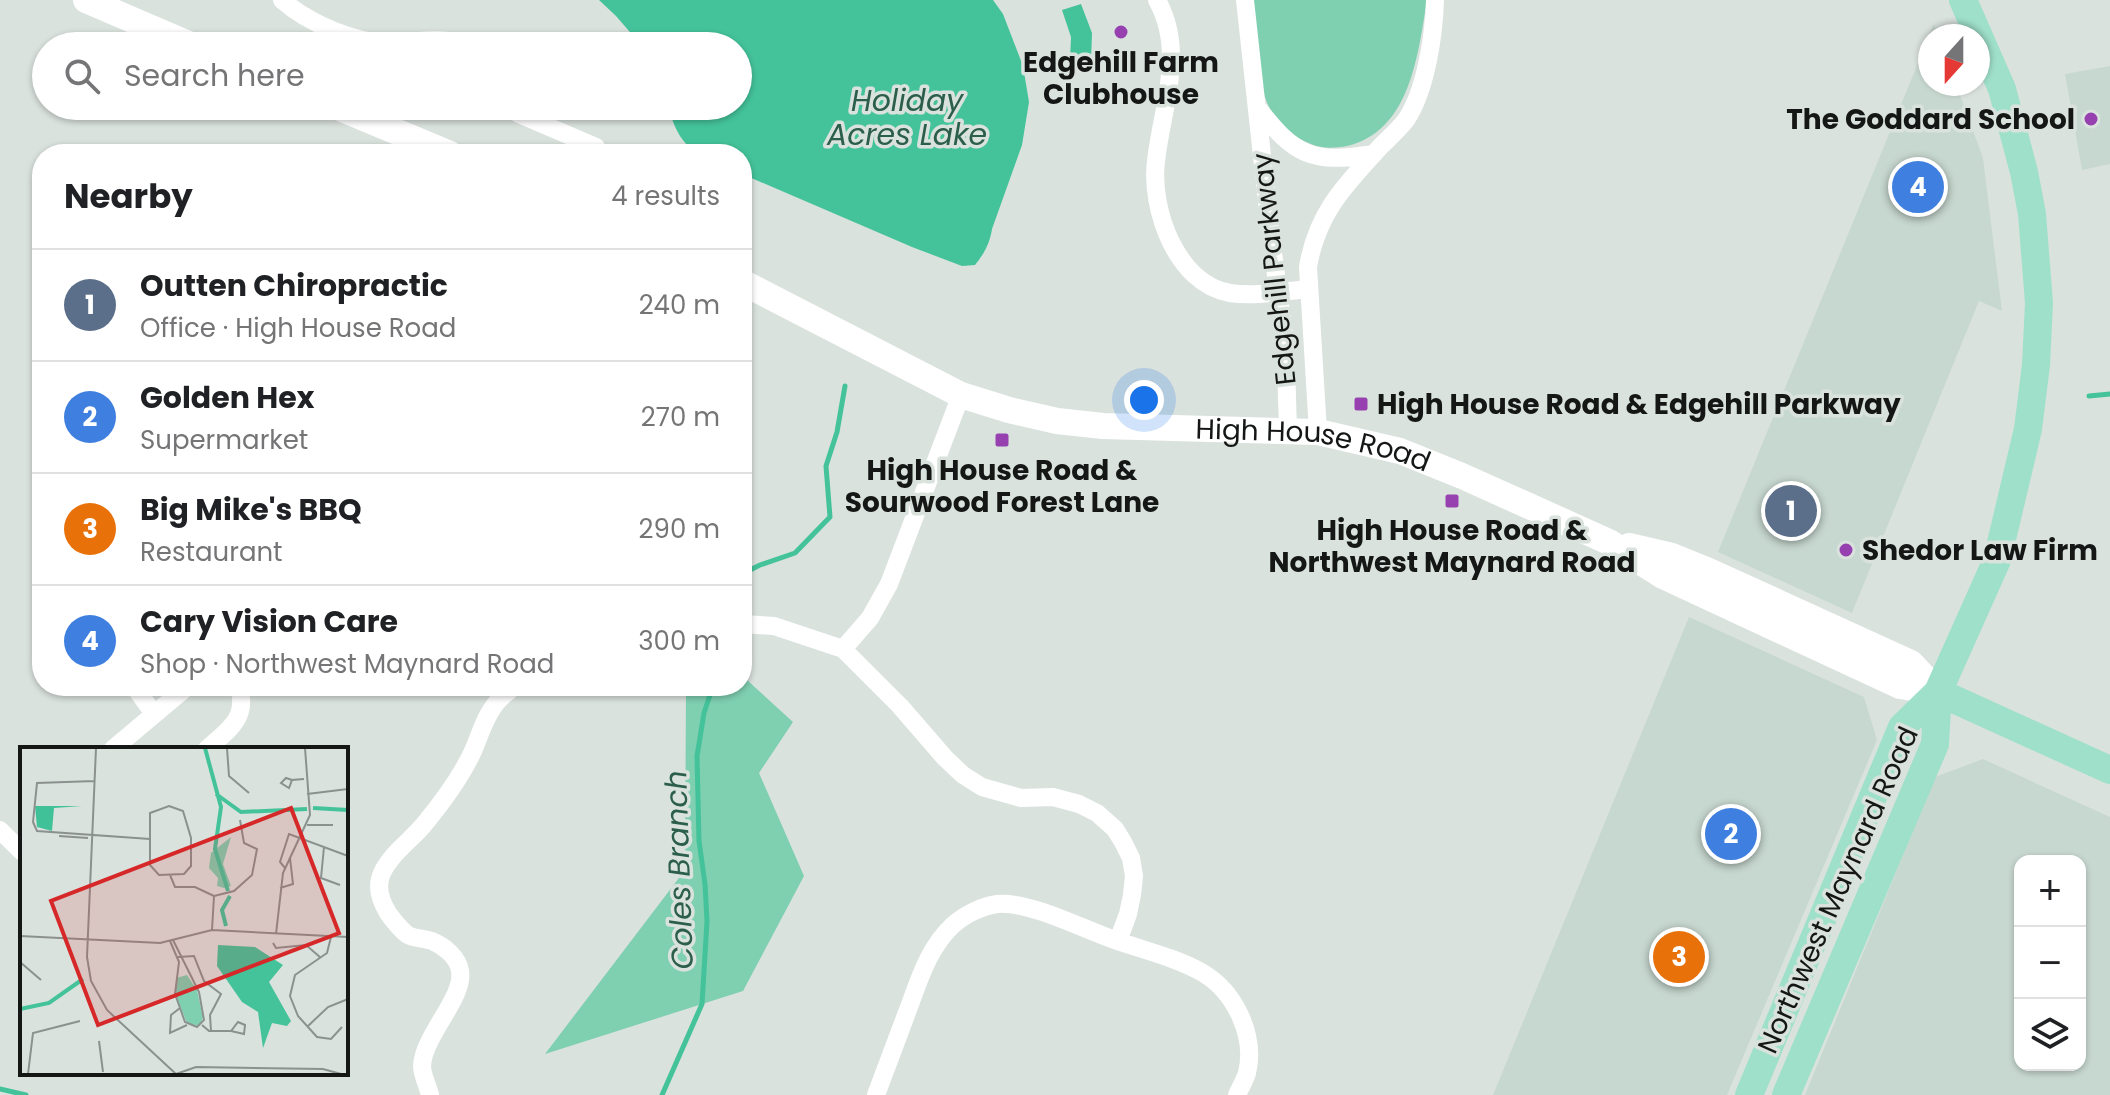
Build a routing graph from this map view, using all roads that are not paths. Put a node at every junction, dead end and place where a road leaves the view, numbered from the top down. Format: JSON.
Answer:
{"nodes":[{"id":1,"x":86,"y":0,"type":"edge"},
{"id":2,"x":282,"y":0,"type":"edge"},
{"id":3,"x":1157,"y":0,"type":"edge"},
{"id":4,"x":1245,"y":0,"type":"edge"},
{"id":5,"x":1435,"y":0,"type":"edge"},
{"id":6,"x":1963,"y":0,"type":"edge"},
{"id":7,"x":160,"y":32,"type":"edge"},
{"id":8,"x":342,"y":32,"type":"edge"},
{"id":9,"x":1257,"y":107,"type":"junction"},
{"id":10,"x":369,"y":120,"type":"edge"},
{"id":11,"x":547,"y":120,"type":"edge"},
{"id":12,"x":426,"y":144,"type":"edge"},
{"id":13,"x":591,"y":144,"type":"edge"},
{"id":14,"x":1374,"y":154,"type":"junction"},
{"id":15,"x":752,"y":287,"type":"edge"},
{"id":16,"x":1309,"y":289,"type":"junction"},
{"id":17,"x":1278,"y":292,"type":"junction"},
{"id":18,"x":961,"y":395,"type":"junction"},
{"id":19,"x":1288,"y":431,"type":"junction"},
{"id":20,"x":1318,"y":432,"type":"junction"},
{"id":21,"x":752,"y":625,"type":"edge"},
{"id":22,"x":843,"y":649,"type":"junction"},
{"id":23,"x":1938,"y":692,"type":"junction"},
{"id":24,"x":141,"y":696,"type":"edge"},
{"id":25,"x":176,"y":696,"type":"edge"},
{"id":26,"x":242,"y":696,"type":"edge"},
{"id":27,"x":503,"y":696,"type":"edge"},
{"id":28,"x":154,"y":714,"type":"junction"},
{"id":29,"x":115,"y":747,"type":"edge"},
{"id":30,"x":209,"y":747,"type":"edge"},
{"id":31,"x":2110,"y":770,"type":"edge"},
{"id":32,"x":1118,"y":941,"type":"junction"},
{"id":33,"x":430,"y":1095,"type":"edge"},
{"id":34,"x":876,"y":1095,"type":"edge"},
{"id":35,"x":1237,"y":1095,"type":"edge"},
{"id":36,"x":1749,"y":1095,"type":"edge"},
{"id":37,"x":1786,"y":1095,"type":"edge"}],
"edges":[{"from":1,"to":7,"type":"main road"},
{"from":2,"to":8,"type":"street"},
{"from":3,"to":17,"type":"street"},
{"from":4,"to":9,"type":"street","name":"Edgehill Parkway"},
{"from":5,"to":14,"type":"street","name":"Edgehill Parkway"},
{"from":6,"to":23,"type":"main road","name":"Northwest Maynard Road"},
{"from":9,"to":14,"type":"street","name":"Edgehill Parkway"},
{"from":9,"to":17,"type":"street","name":"Edgehill Parkway"},
{"from":10,"to":12,"type":"main road"},
{"from":11,"to":13,"type":"street"},
{"from":14,"to":16,"type":"street","name":"Edgehill Parkway"},
{"from":15,"to":18,"type":"main road","name":"High House Road"},
{"from":16,"to":17,"type":"street"},
{"from":16,"to":20,"type":"street","name":"Edgehill Parkway"},
{"from":17,"to":19,"type":"street","name":"Edgehill Parkway"},
{"from":18,"to":19,"type":"main road","name":"High House Road"},
{"from":18,"to":22,"type":"street"},
{"from":19,"to":20,"type":"main road","name":"High House Road"},
{"from":20,"to":23,"type":"main road","name":"High House Road"},
{"from":21,"to":22,"type":"street"},
{"from":22,"to":32,"type":"street"},
{"from":23,"to":31,"type":"main road","name":"High House Road"},
{"from":23,"to":36,"type":"main road","name":"Northwest Maynard Road"},
{"from":23,"to":37,"type":"main road","name":"Northwest Maynard Road"},
{"from":24,"to":28,"type":"street"},
{"from":25,"to":28,"type":"street"},
{"from":26,"to":30,"type":"street"},
{"from":27,"to":33,"type":"street"},
{"from":28,"to":29,"type":"street"},
{"from":32,"to":34,"type":"street"},
{"from":32,"to":35,"type":"street"}]}
